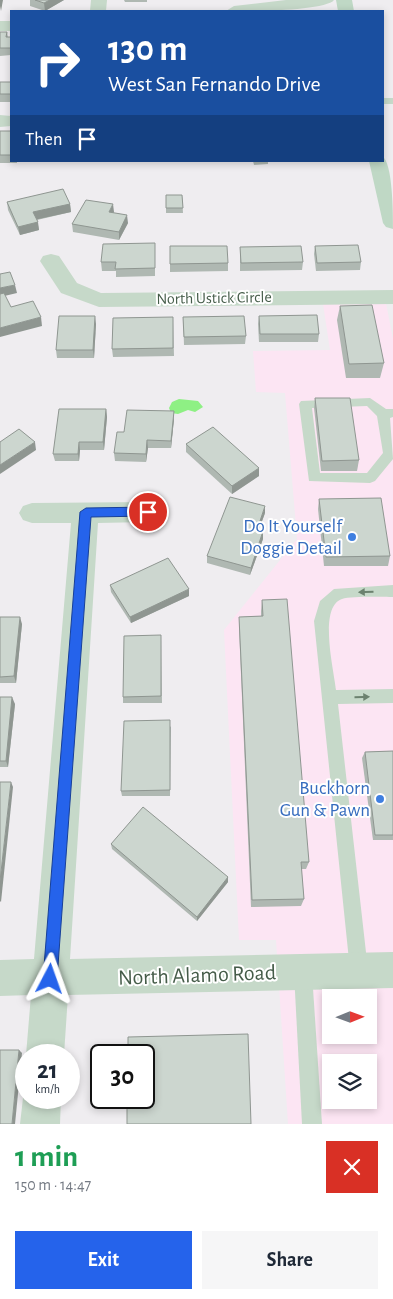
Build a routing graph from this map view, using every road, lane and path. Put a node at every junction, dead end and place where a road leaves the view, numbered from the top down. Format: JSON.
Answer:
{"nodes":[{"id":1,"x":326,"y":0,"type":"edge"},
{"id":2,"x":267,"y":4,"type":"edge"},
{"id":3,"x":239,"y":10,"type":"edge"},
{"id":4,"x":379,"y":162,"type":"edge"},
{"id":5,"x":389,"y":186,"type":"edge"},
{"id":6,"x":393,"y":223,"type":"edge"},
{"id":7,"x":51,"y":261,"type":"dead end"},
{"id":8,"x":393,"y":297,"type":"edge"},
{"id":9,"x":388,"y":413,"type":"edge"},
{"id":10,"x":391,"y":454,"type":"edge"},
{"id":11,"x":86,"y":512,"type":"junction"},
{"id":12,"x":148,"y":512,"type":"dead end"},
{"id":13,"x":32,"y":513,"type":"dead end"},
{"id":14,"x":393,"y":591,"type":"edge"},
{"id":15,"x":393,"y":696,"type":"edge"},
{"id":16,"x":330,"y":697,"type":"junction"},
{"id":17,"x":376,"y":970,"type":"edge"},
{"id":18,"x":302,"y":972,"type":"junction"},
{"id":19,"x":0,"y":978,"type":"edge"},
{"id":20,"x":50,"y":979,"type":"junction"},
{"id":21,"x":46,"y":1044,"type":"edge"},
{"id":22,"x":41,"y":1109,"type":"edge"},
{"id":23,"x":40,"y":1124,"type":"edge"},
{"id":24,"x":312,"y":1124,"type":"edge"}],
"edges":[{"from":1,"to":2,"type":"street"},
{"from":2,"to":3,"type":"street"},
{"from":4,"to":5,"type":"main road"},
{"from":5,"to":6,"type":"main road"},
{"from":7,"to":8,"type":"street","name":"North Ustick Circle"},
{"from":9,"to":10,"type":"lane"},
{"from":9,"to":10,"type":"lane"},
{"from":11,"to":12,"type":"street"},
{"from":11,"to":13,"type":"street"},
{"from":11,"to":20,"type":"street"},
{"from":14,"to":16,"type":"lane","one_way":true},
{"from":16,"to":15,"type":"lane","one_way":true},
{"from":16,"to":17,"type":"lane"},
{"from":17,"to":18,"type":"street","name":"North Alamo Road"},
{"from":18,"to":20,"type":"street","name":"North Alamo Road"},
{"from":18,"to":24,"type":"lane"},
{"from":19,"to":20,"type":"street","name":"North Alamo Road"},
{"from":20,"to":21,"type":"street"},
{"from":22,"to":23,"type":"street"}]}
